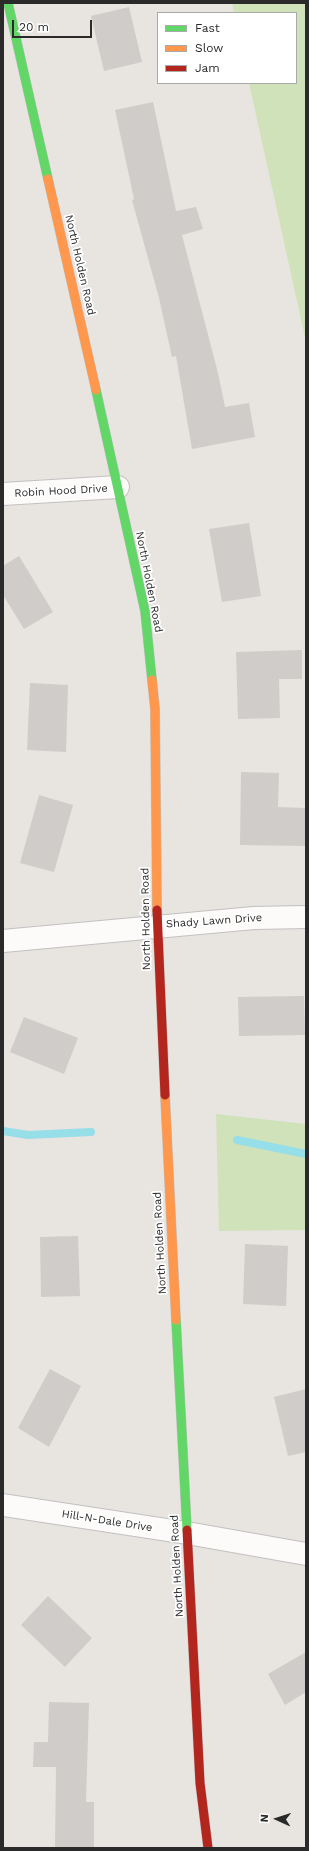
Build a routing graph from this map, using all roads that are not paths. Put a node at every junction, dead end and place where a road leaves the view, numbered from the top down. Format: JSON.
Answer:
{"nodes":[{"id":1,"x":8,"y":3,"type":"edge"},
{"id":2,"x":3,"y":14,"type":"edge"},
{"id":3,"x":13,"y":26,"type":"junction"},
{"id":4,"x":118,"y":487,"type":"junction"},
{"id":5,"x":3,"y":494,"type":"edge"},
{"id":6,"x":306,"y":917,"type":"edge"},
{"id":7,"x":157,"y":926,"type":"junction"},
{"id":8,"x":3,"y":940,"type":"edge"},
{"id":9,"x":3,"y":1505,"type":"edge"},
{"id":10,"x":187,"y":1533,"type":"junction"},
{"id":11,"x":306,"y":1554,"type":"edge"},
{"id":12,"x":208,"y":1848,"type":"edge"}],
"edges":[{"from":1,"to":3,"type":"main road","name":"North Holden Road"},
{"from":2,"to":3,"type":"main road"},
{"from":3,"to":4,"type":"main road","name":"North Holden Road"},
{"from":4,"to":5,"type":"street","name":"Robin Hood Drive"},
{"from":4,"to":7,"type":"main road","name":"North Holden Road"},
{"from":6,"to":7,"type":"street","name":"Shady Lawn Drive"},
{"from":7,"to":8,"type":"street","name":"Shady Lawn Drive"},
{"from":7,"to":10,"type":"main road","name":"North Holden Road"},
{"from":9,"to":10,"type":"street","name":"Hill-N-Dale Drive"},
{"from":10,"to":11,"type":"street","name":"Hill-N-Dale Drive"},
{"from":10,"to":12,"type":"main road","name":"North Holden Road"}]}
